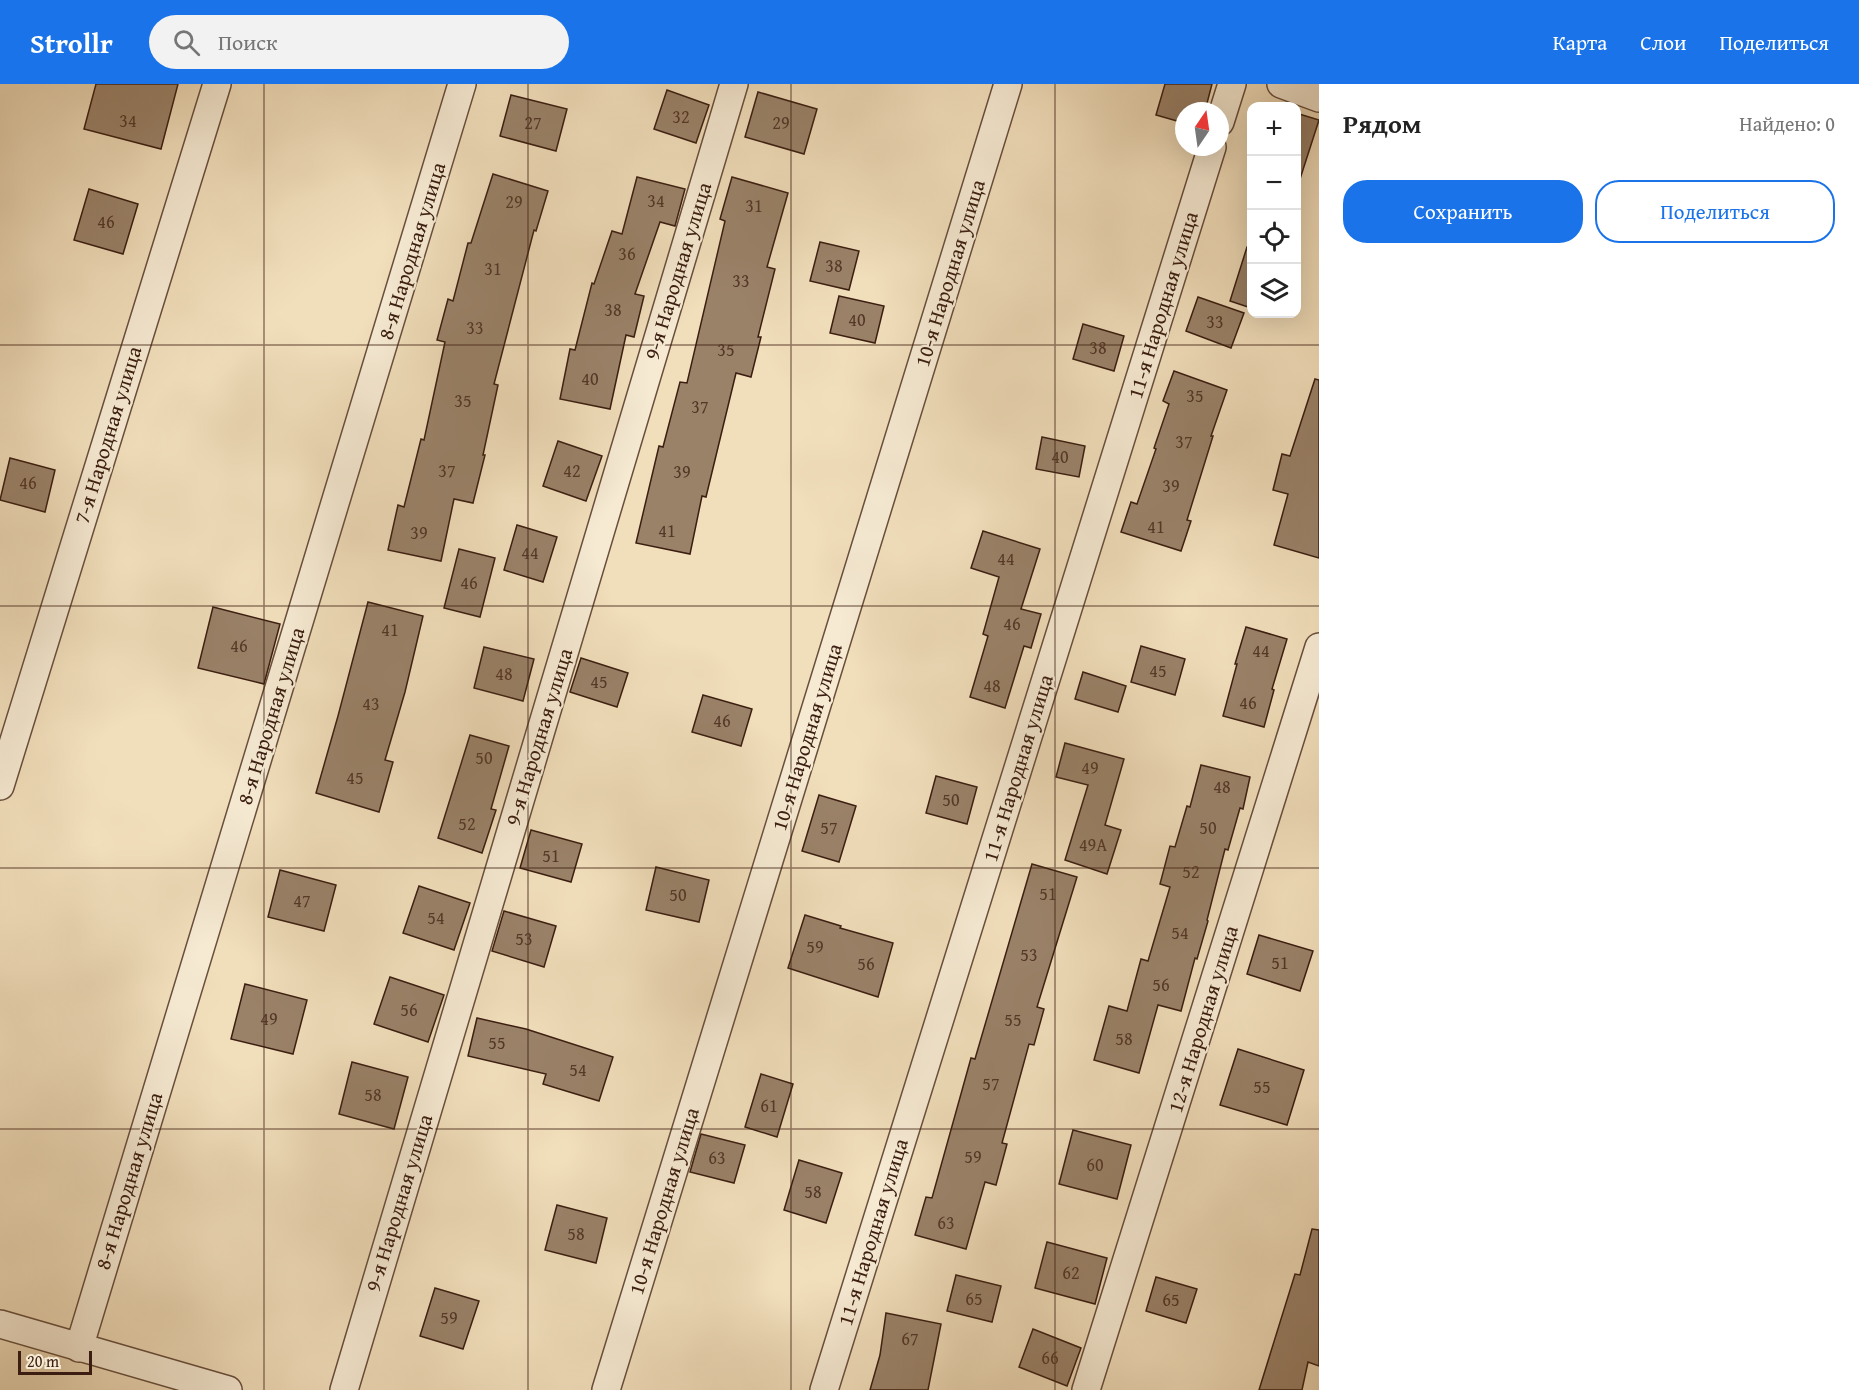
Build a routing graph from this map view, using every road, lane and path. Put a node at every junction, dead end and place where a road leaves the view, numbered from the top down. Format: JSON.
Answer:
{"nodes":[{"id":1,"x":217,"y":84,"type":"edge"},
{"id":2,"x":462,"y":84,"type":"edge"},
{"id":3,"x":734,"y":84,"type":"edge"},
{"id":4,"x":1008,"y":84,"type":"edge"},
{"id":5,"x":1232,"y":84,"type":"edge"},
{"id":6,"x":1281,"y":84,"type":"edge"},
{"id":7,"x":1319,"y":98,"type":"edge"},
{"id":8,"x":1226,"y":102,"type":"edge"},
{"id":9,"x":1209,"y":156,"type":"edge"},
{"id":10,"x":1319,"y":647,"type":"edge"},
{"id":11,"x":0,"y":786,"type":"edge"},
{"id":12,"x":0,"y":1324,"type":"edge"},
{"id":13,"x":79,"y":1348,"type":"junction"},
{"id":14,"x":228,"y":1390,"type":"edge"},
{"id":15,"x":344,"y":1390,"type":"edge"},
{"id":16,"x":606,"y":1390,"type":"edge"},
{"id":17,"x":824,"y":1390,"type":"edge"},
{"id":18,"x":1086,"y":1390,"type":"edge"}],
"edges":[{"from":1,"to":11,"type":"street","name":"7-я Народная улица"},
{"from":2,"to":13,"type":"street","name":"8-я Народная улица"},
{"from":3,"to":15,"type":"street","name":"9-я Народная улица"},
{"from":4,"to":16,"type":"street","name":"10-я Народная улица"},
{"from":5,"to":8,"type":"street"},
{"from":6,"to":7,"type":"street"},
{"from":9,"to":17,"type":"street","name":"11-я Народная улица"},
{"from":10,"to":18,"type":"street","name":"12-я Народная улица"},
{"from":12,"to":13,"type":"street"},
{"from":13,"to":14,"type":"street"}]}
